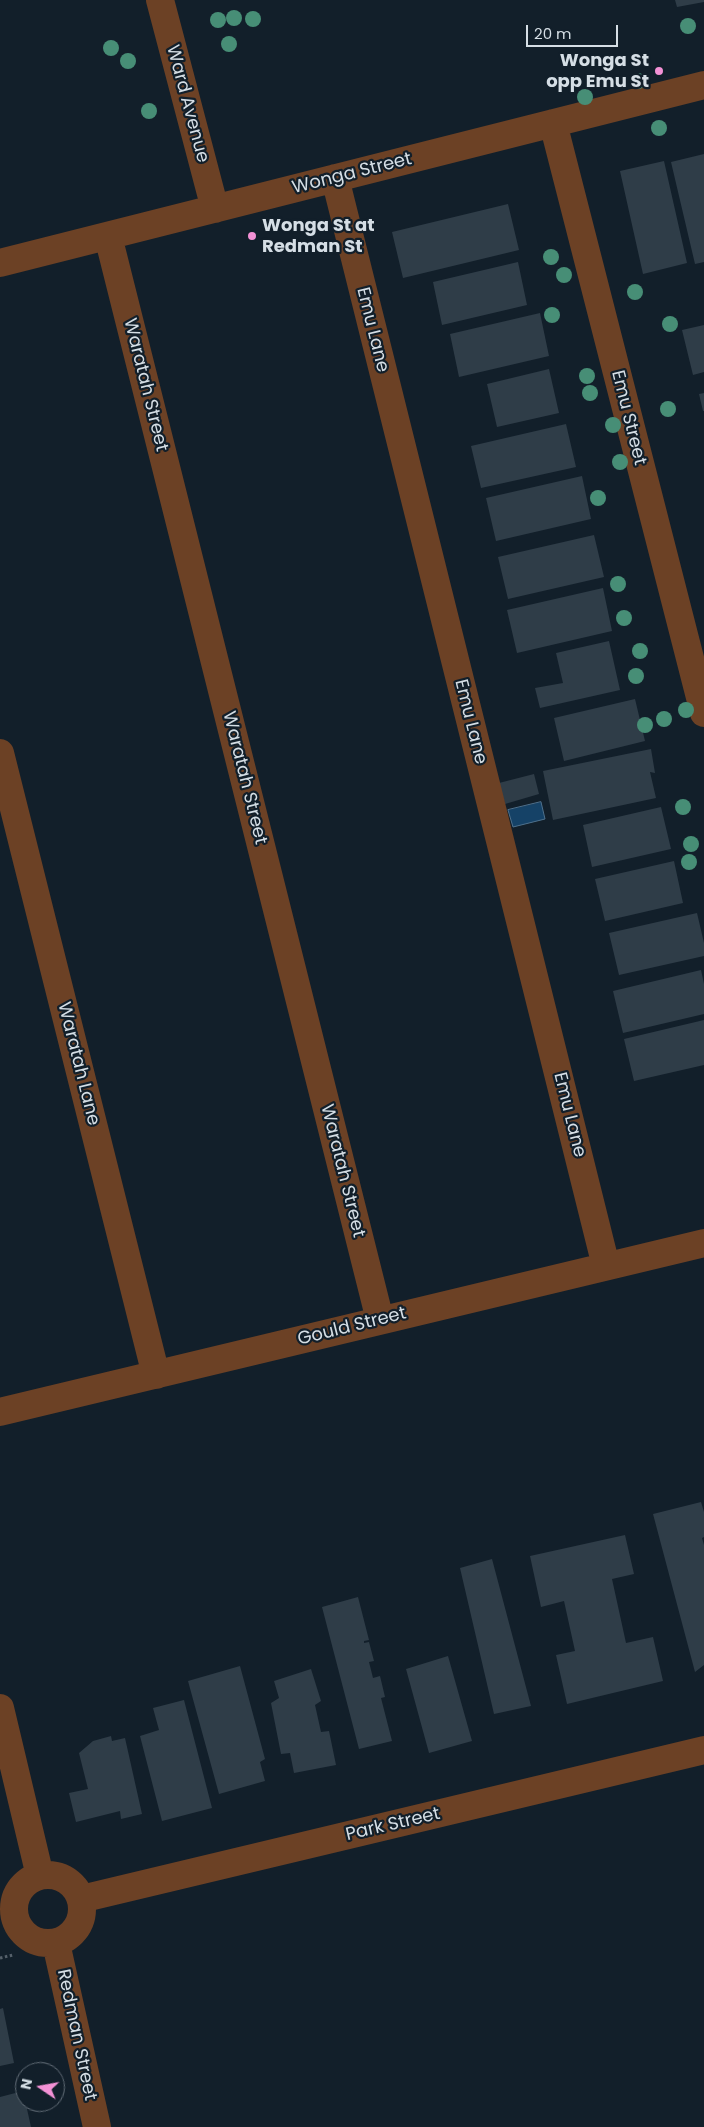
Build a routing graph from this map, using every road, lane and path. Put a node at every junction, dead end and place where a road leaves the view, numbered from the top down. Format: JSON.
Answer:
{"nodes":[{"id":1,"x":160,"y":0,"type":"edge"},
{"id":2,"x":704,"y":85,"type":"edge"},
{"id":3,"x":553,"y":123,"type":"junction"},
{"id":4,"x":335,"y":178,"type":"junction"},
{"id":5,"x":215,"y":209,"type":"junction"},
{"id":6,"x":108,"y":236,"type":"junction"},
{"id":7,"x":0,"y":263,"type":"edge"},
{"id":8,"x":704,"y":713,"type":"edge"},
{"id":9,"x":0,"y":753,"type":"edge"},
{"id":10,"x":704,"y":1243,"type":"edge"},
{"id":11,"x":606,"y":1266,"type":"junction"},
{"id":12,"x":380,"y":1320,"type":"junction"},
{"id":13,"x":156,"y":1375,"type":"junction"},
{"id":14,"x":0,"y":1412,"type":"edge"},
{"id":15,"x":0,"y":1708,"type":"edge"},
{"id":16,"x":704,"y":1750,"type":"edge"},
{"id":17,"x":40,"y":1876,"type":"junction"},
{"id":18,"x":81,"y":1899,"type":"junction"},
{"id":19,"x":7,"y":1917,"type":"edge"},
{"id":20,"x":56,"y":1943,"type":"junction"},
{"id":21,"x":13,"y":1955,"type":"dead end"},
{"id":22,"x":0,"y":1958,"type":"edge"},
{"id":23,"x":96,"y":2127,"type":"edge"}],
"edges":[{"from":1,"to":5,"type":"street","name":"Ward Avenue"},
{"from":2,"to":3,"type":"street","name":"Wonga Street"},
{"from":3,"to":4,"type":"street","name":"Wonga Street"},
{"from":3,"to":8,"type":"street","name":"Emu Street"},
{"from":4,"to":5,"type":"street","name":"Wonga Street"},
{"from":4,"to":11,"type":"street","name":"Emu Lane"},
{"from":5,"to":6,"type":"street","name":"Wonga Street"},
{"from":6,"to":7,"type":"street","name":"Wonga Street"},
{"from":6,"to":12,"type":"street","name":"Waratah Street"},
{"from":9,"to":13,"type":"street","name":"Waratah Lane"},
{"from":10,"to":11,"type":"street","name":"Gould Street"},
{"from":11,"to":12,"type":"street","name":"Gould Street"},
{"from":12,"to":13,"type":"street","name":"Gould Street"},
{"from":13,"to":14,"type":"street","name":"Gould Street"},
{"from":15,"to":17,"type":"street"},
{"from":16,"to":18,"type":"street","name":"Park Street"},
{"from":17,"to":18,"type":"street"},
{"from":17,"to":19,"type":"street"},
{"from":18,"to":20,"type":"street"},
{"from":19,"to":20,"type":"street"},
{"from":20,"to":23,"type":"street","name":"Redman Street"},
{"from":21,"to":22,"type":"path"}]}
